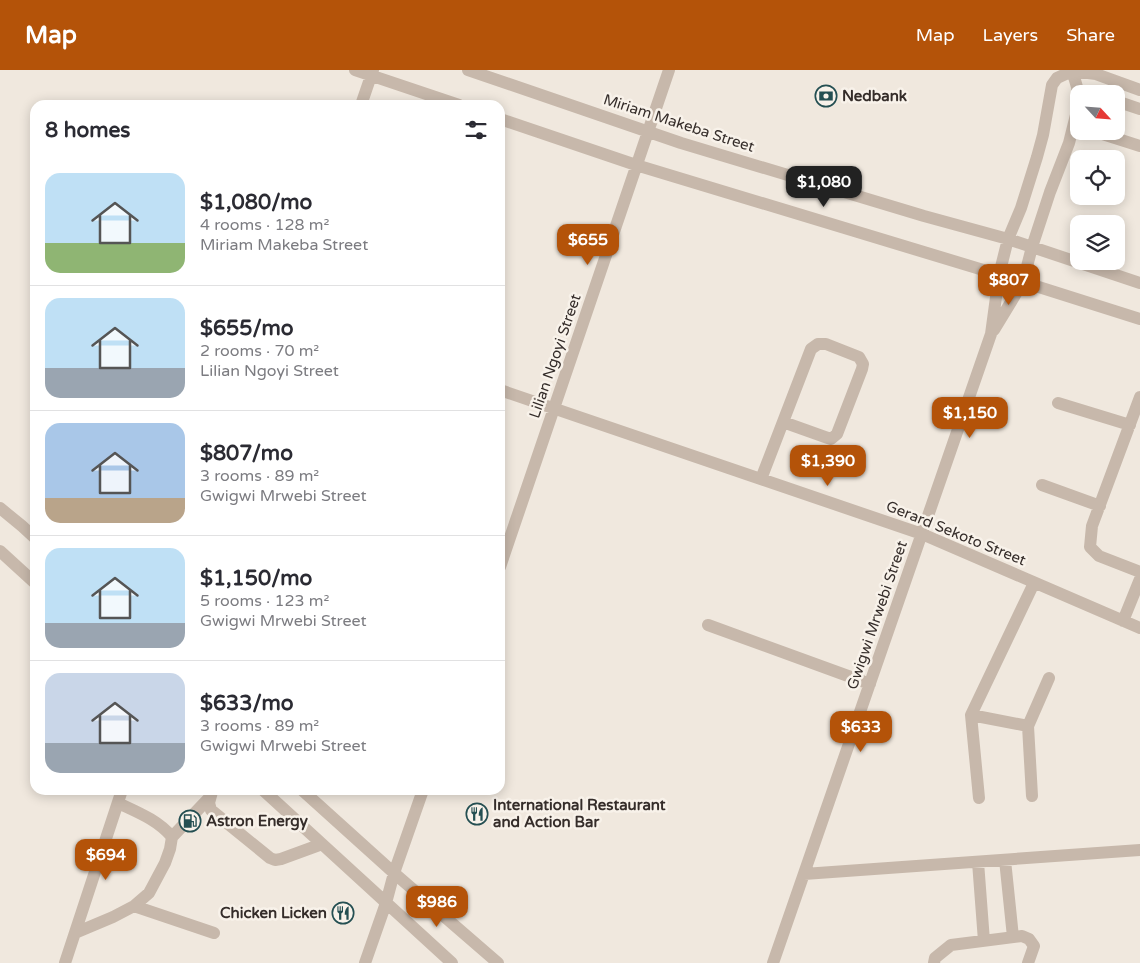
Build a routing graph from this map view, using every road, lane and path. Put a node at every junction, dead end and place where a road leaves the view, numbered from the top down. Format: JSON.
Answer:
{"nodes":[{"id":1,"x":355,"y":70,"type":"edge"},
{"id":2,"x":468,"y":70,"type":"edge"},
{"id":3,"x":669,"y":70,"type":"edge"},
{"id":4,"x":1072,"y":70,"type":"edge"},
{"id":5,"x":372,"y":73,"type":"edge"},
{"id":6,"x":1076,"y":85,"type":"edge"},
{"id":7,"x":1140,"y":90,"type":"edge"},
{"id":8,"x":363,"y":100,"type":"edge"},
{"id":9,"x":445,"y":100,"type":"edge"},
{"id":10,"x":1125,"y":103,"type":"edge"},
{"id":11,"x":1140,"y":109,"type":"edge"},
{"id":12,"x":505,"y":121,"type":"edge"},
{"id":13,"x":647,"y":131,"type":"junction"},
{"id":14,"x":1070,"y":140,"type":"edge"},
{"id":15,"x":1121,"y":140,"type":"edge"},
{"id":16,"x":1140,"y":146,"type":"edge"},
{"id":17,"x":636,"y":165,"type":"junction"},
{"id":18,"x":1008,"y":239,"type":"junction"},
{"id":19,"x":1032,"y":247,"type":"junction"},
{"id":20,"x":999,"y":275,"type":"junction"},
{"id":21,"x":1023,"y":282,"type":"junction"},
{"id":22,"x":1140,"y":283,"type":"edge"},
{"id":23,"x":1140,"y":319,"type":"edge"},
{"id":24,"x":991,"y":334,"type":"junction"},
{"id":25,"x":505,"y":392,"type":"edge"},
{"id":26,"x":1140,"y":397,"type":"edge"},
{"id":27,"x":1058,"y":403,"type":"dead end"},
{"id":28,"x":554,"y":409,"type":"junction"},
{"id":29,"x":783,"y":422,"type":"junction"},
{"id":30,"x":1130,"y":425,"type":"junction"},
{"id":31,"x":761,"y":479,"type":"junction"},
{"id":32,"x":1042,"y":485,"type":"dead end"},
{"id":33,"x":1100,"y":506,"type":"junction"},
{"id":34,"x":0,"y":508,"type":"edge"},
{"id":35,"x":30,"y":533,"type":"edge"},
{"id":36,"x":922,"y":534,"type":"junction"},
{"id":37,"x":0,"y":551,"type":"edge"},
{"id":38,"x":505,"y":552,"type":"edge"},
{"id":39,"x":1140,"y":572,"type":"edge"},
{"id":40,"x":30,"y":578,"type":"edge"},
{"id":41,"x":1140,"y":579,"type":"edge"},
{"id":42,"x":1034,"y":583,"type":"junction"},
{"id":43,"x":1123,"y":621,"type":"junction"},
{"id":44,"x":708,"y":625,"type":"dead end"},
{"id":45,"x":1140,"y":628,"type":"edge"},
{"id":46,"x":1049,"y":678,"type":"dead end"},
{"id":47,"x":870,"y":684,"type":"junction"},
{"id":48,"x":971,"y":715,"type":"junction"},
{"id":49,"x":1028,"y":726,"type":"junction"},
{"id":50,"x":120,"y":795,"type":"edge"},
{"id":51,"x":210,"y":795,"type":"edge"},
{"id":52,"x":211,"y":795,"type":"edge"},
{"id":53,"x":268,"y":795,"type":"edge"},
{"id":54,"x":308,"y":795,"type":"edge"},
{"id":55,"x":421,"y":795,"type":"edge"},
{"id":56,"x":1032,"y":796,"type":"dead end"},
{"id":57,"x":978,"y":798,"type":"dead end"},
{"id":58,"x":118,"y":803,"type":"junction"},
{"id":59,"x":172,"y":836,"type":"junction"},
{"id":60,"x":322,"y":844,"type":"junction"},
{"id":61,"x":1140,"y":850,"type":"edge"},
{"id":62,"x":1005,"y":860,"type":"junction"},
{"id":63,"x":978,"y":862,"type":"junction"},
{"id":64,"x":394,"y":873,"type":"junction"},
{"id":65,"x":804,"y":874,"type":"junction"},
{"id":66,"x":386,"y":903,"type":"junction"},
{"id":67,"x":134,"y":906,"type":"junction"},
{"id":68,"x":75,"y":933,"type":"junction"},
{"id":69,"x":214,"y":933,"type":"dead end"},
{"id":70,"x":1012,"y":937,"type":"junction"},
{"id":71,"x":984,"y":941,"type":"junction"},
{"id":72,"x":64,"y":963,"type":"edge"},
{"id":73,"x":365,"y":963,"type":"edge"},
{"id":74,"x":452,"y":963,"type":"edge"},
{"id":75,"x":498,"y":963,"type":"edge"},
{"id":76,"x":773,"y":963,"type":"edge"},
{"id":77,"x":934,"y":963,"type":"edge"},
{"id":78,"x":1028,"y":963,"type":"edge"}],
"edges":[{"from":1,"to":5,"type":"street"},
{"from":2,"to":13,"type":"street","name":"Miriam Makeba Street"},
{"from":3,"to":13,"type":"street","name":"Lilian Ngoyi Street"},
{"from":4,"to":6,"type":"street","name":"Gwigwi Mrwebi Street"},
{"from":4,"to":7,"type":"street"},
{"from":4,"to":18,"type":"street","name":"Gwigwi Mrwebi Street"},
{"from":5,"to":8,"type":"street"},
{"from":5,"to":9,"type":"street"},
{"from":10,"to":11,"type":"street"},
{"from":12,"to":17,"type":"street"},
{"from":13,"to":17,"type":"street","name":"Lilian Ngoyi Street"},
{"from":13,"to":18,"type":"street","name":"Miriam Makeba Street"},
{"from":14,"to":19,"type":"street","name":"Gwigwi Mrwebi Street"},
{"from":15,"to":16,"type":"street"},
{"from":17,"to":20,"type":"street"},
{"from":17,"to":28,"type":"street","name":"Lilian Ngoyi Street"},
{"from":18,"to":19,"type":"street","name":"Miriam Makeba Street"},
{"from":18,"to":20,"type":"street","name":"Gwigwi Mrwebi Street"},
{"from":19,"to":21,"type":"street","name":"Gwigwi Mrwebi Street"},
{"from":19,"to":22,"type":"street","name":"Miriam Makeba Street"},
{"from":20,"to":21,"type":"street"},
{"from":20,"to":24,"type":"street","name":"Gwigwi Mrwebi Street"},
{"from":21,"to":23,"type":"street"},
{"from":21,"to":24,"type":"street","name":"Gwigwi Mrwebi Street"},
{"from":24,"to":36,"type":"street","name":"Gwigwi Mrwebi Street"},
{"from":25,"to":28,"type":"street","name":"Gerard Sekoto Street"},
{"from":26,"to":30,"type":"street"},
{"from":27,"to":30,"type":"street"},
{"from":28,"to":31,"type":"street","name":"Gerard Sekoto Street"},
{"from":28,"to":38,"type":"street","name":"Lilian Ngoyi Street"},
{"from":29,"to":29,"type":"street"},
{"from":29,"to":31,"type":"street"},
{"from":30,"to":33,"type":"street"},
{"from":31,"to":36,"type":"street","name":"Gerard Sekoto Street"},
{"from":32,"to":33,"type":"street"},
{"from":33,"to":39,"type":"street"},
{"from":34,"to":35,"type":"street"},
{"from":36,"to":42,"type":"street","name":"Gerard Sekoto Street"},
{"from":36,"to":47,"type":"street","name":"Gwigwi Mrwebi Street"},
{"from":37,"to":40,"type":"street"},
{"from":41,"to":43,"type":"street"},
{"from":42,"to":43,"type":"street","name":"Gerard Sekoto Street"},
{"from":42,"to":48,"type":"street"},
{"from":43,"to":45,"type":"street","name":"Gerard Sekoto Street"},
{"from":44,"to":47,"type":"street"},
{"from":46,"to":49,"type":"street"},
{"from":47,"to":65,"type":"street","name":"Gwigwi Mrwebi Street"},
{"from":48,"to":49,"type":"street"},
{"from":48,"to":57,"type":"street"},
{"from":49,"to":56,"type":"street"},
{"from":50,"to":58,"type":"street"},
{"from":51,"to":59,"type":"street"},
{"from":52,"to":60,"type":"street"},
{"from":53,"to":60,"type":"street"},
{"from":54,"to":64,"type":"street"},
{"from":55,"to":64,"type":"street"},
{"from":58,"to":59,"type":"street"},
{"from":58,"to":68,"type":"street"},
{"from":59,"to":67,"type":"street"},
{"from":60,"to":66,"type":"street"},
{"from":61,"to":62,"type":"street"},
{"from":62,"to":63,"type":"street"},
{"from":62,"to":70,"type":"street"},
{"from":63,"to":65,"type":"street"},
{"from":63,"to":71,"type":"street"},
{"from":64,"to":66,"type":"street"},
{"from":64,"to":75,"type":"street"},
{"from":65,"to":76,"type":"street","name":"Gwigwi Mrwebi Street"},
{"from":66,"to":73,"type":"street"},
{"from":66,"to":74,"type":"street"},
{"from":67,"to":68,"type":"street"},
{"from":67,"to":69,"type":"street"},
{"from":68,"to":72,"type":"street"},
{"from":70,"to":71,"type":"street"},
{"from":70,"to":78,"type":"street"},
{"from":71,"to":77,"type":"street"}]}
